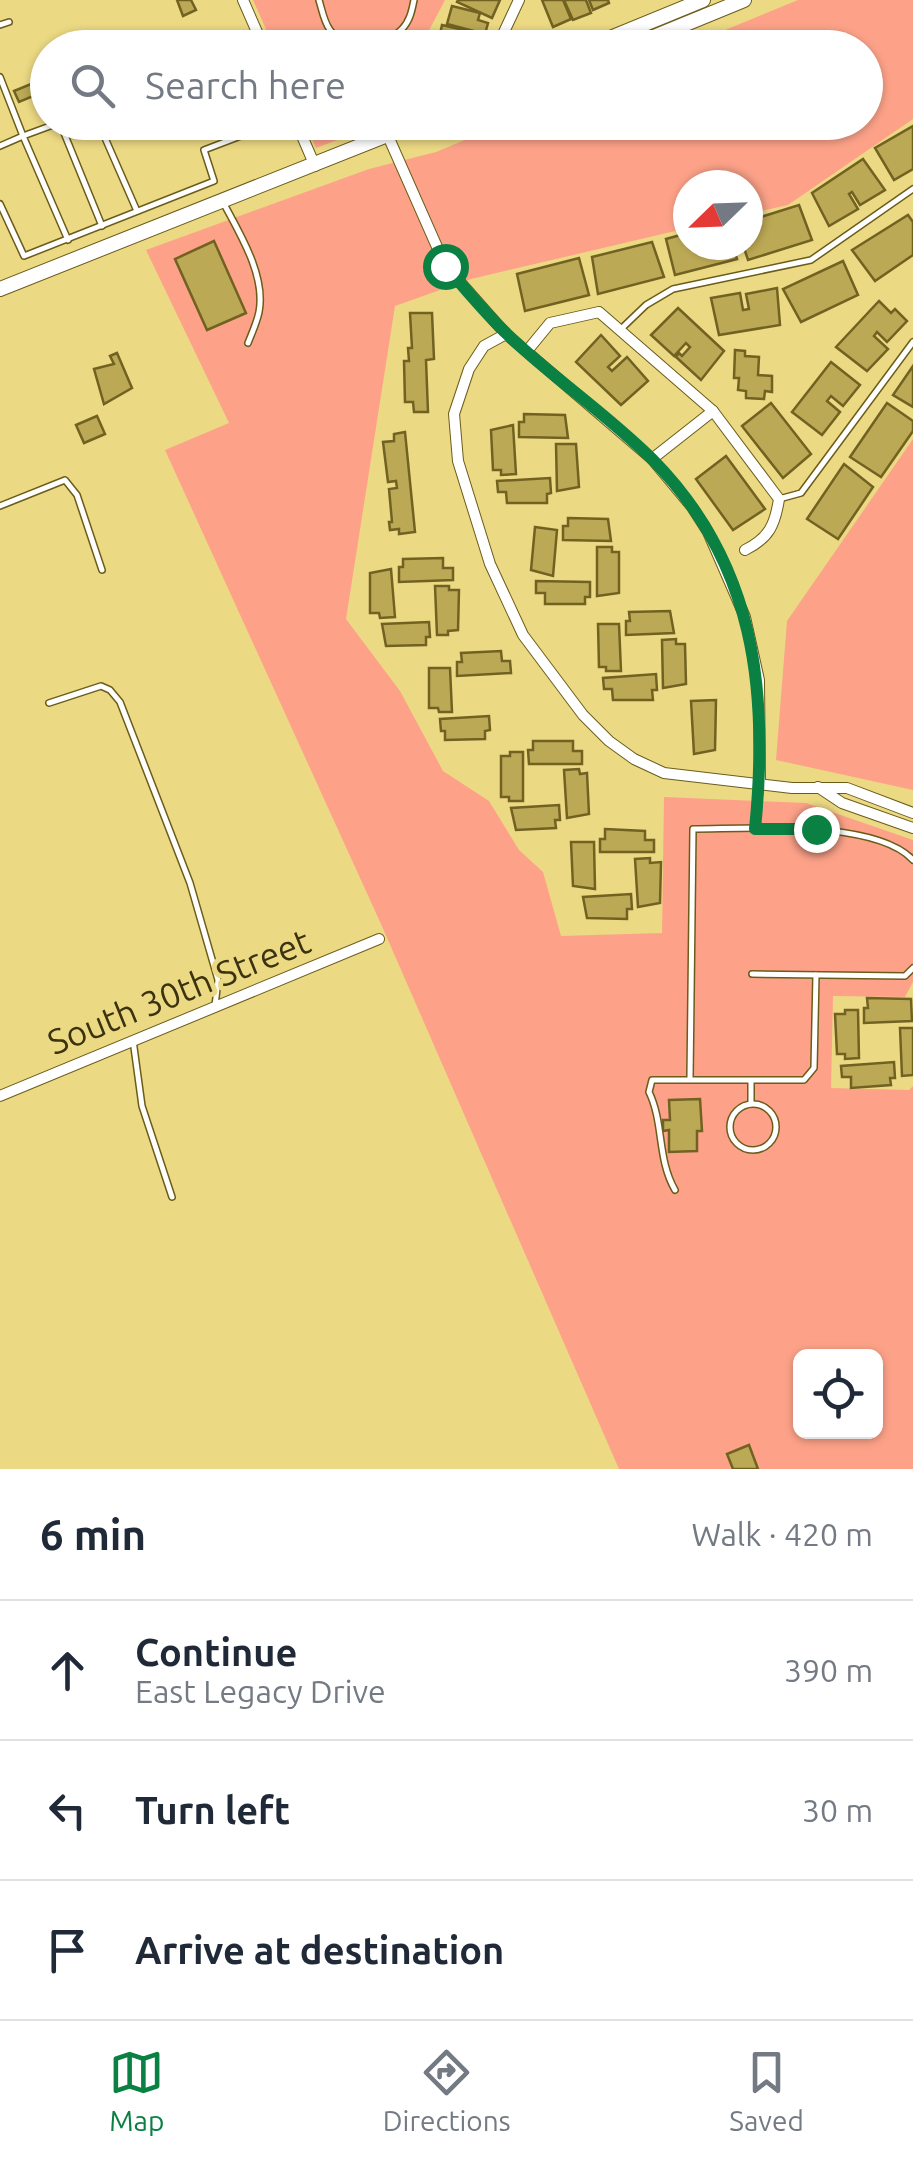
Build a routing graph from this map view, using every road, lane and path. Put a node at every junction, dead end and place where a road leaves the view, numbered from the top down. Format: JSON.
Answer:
{"nodes":[{"id":1,"x":243,"y":0,"type":"edge"},
{"id":2,"x":319,"y":0,"type":"edge"},
{"id":3,"x":414,"y":0,"type":"edge"},
{"id":4,"x":519,"y":0,"type":"edge"},
{"id":5,"x":702,"y":0,"type":"edge"},
{"id":6,"x":744,"y":0,"type":"edge"},
{"id":7,"x":8,"y":22,"type":"dead end"},
{"id":8,"x":0,"y":26,"type":"edge"},
{"id":9,"x":256,"y":30,"type":"edge"},
{"id":10,"x":330,"y":30,"type":"edge"},
{"id":11,"x":401,"y":30,"type":"edge"},
{"id":12,"x":505,"y":30,"type":"edge"},
{"id":13,"x":630,"y":30,"type":"edge"},
{"id":14,"x":671,"y":30,"type":"edge"},
{"id":15,"x":0,"y":77,"type":"edge"},
{"id":16,"x":30,"y":133,"type":"edge"},
{"id":17,"x":22,"y":136,"type":"junction"},
{"id":18,"x":68,"y":140,"type":"edge"},
{"id":19,"x":106,"y":140,"type":"edge"},
{"id":20,"x":230,"y":140,"type":"edge"},
{"id":21,"x":304,"y":140,"type":"edge"},
{"id":22,"x":378,"y":140,"type":"edge"},
{"id":23,"x":390,"y":140,"type":"edge"},
{"id":24,"x":0,"y":146,"type":"edge"},
{"id":25,"x":315,"y":166,"type":"junction"},
{"id":26,"x":913,"y":189,"type":"edge"},
{"id":27,"x":223,"y":201,"type":"junction"},
{"id":28,"x":0,"y":204,"type":"edge"},
{"id":29,"x":137,"y":211,"type":"junction"},
{"id":30,"x":102,"y":226,"type":"junction"},
{"id":31,"x":68,"y":240,"type":"junction"},
{"id":32,"x":0,"y":289,"type":"edge"},
{"id":33,"x":622,"y":328,"type":"junction"},
{"id":34,"x":506,"y":334,"type":"junction"},
{"id":35,"x":913,"y":342,"type":"edge"},
{"id":36,"x":248,"y":343,"type":"dead end"},
{"id":37,"x":527,"y":351,"type":"junction"},
{"id":38,"x":714,"y":411,"type":"junction"},
{"id":39,"x":652,"y":459,"type":"junction"},
{"id":40,"x":778,"y":499,"type":"junction"},
{"id":41,"x":0,"y":506,"type":"edge"},
{"id":42,"x":745,"y":550,"type":"dead end"},
{"id":43,"x":102,"y":570,"type":"dead end"},
{"id":44,"x":48,"y":704,"type":"dead end"},
{"id":45,"x":760,"y":784,"type":"junction"},
{"id":46,"x":818,"y":787,"type":"junction"},
{"id":47,"x":880,"y":801,"type":"junction"},
{"id":48,"x":913,"y":813,"type":"edge"},
{"id":49,"x":876,"y":816,"type":"junction"},
{"id":50,"x":913,"y":828,"type":"edge"},
{"id":51,"x":755,"y":829,"type":"junction"},
{"id":52,"x":913,"y":860,"type":"edge"},
{"id":53,"x":379,"y":939,"type":"dead end"},
{"id":54,"x":913,"y":968,"type":"edge"},
{"id":55,"x":752,"y":974,"type":"dead end"},
{"id":56,"x":816,"y":975,"type":"junction"},
{"id":57,"x":215,"y":1006,"type":"junction"},
{"id":58,"x":133,"y":1040,"type":"junction"},
{"id":59,"x":690,"y":1078,"type":"junction"},
{"id":60,"x":751,"y":1081,"type":"junction"},
{"id":61,"x":0,"y":1096,"type":"edge"},
{"id":62,"x":751,"y":1104,"type":"junction"},
{"id":63,"x":675,"y":1190,"type":"dead end"},
{"id":64,"x":172,"y":1197,"type":"dead end"}],
"edges":[{"from":1,"to":9,"type":"street"},
{"from":2,"to":10,"type":"lane"},
{"from":3,"to":11,"type":"lane"},
{"from":4,"to":12,"type":"street"},
{"from":5,"to":13,"type":"main road"},
{"from":6,"to":14,"type":"main road"},
{"from":7,"to":8,"type":"lane"},
{"from":15,"to":17,"type":"lane"},
{"from":16,"to":17,"type":"lane"},
{"from":17,"to":24,"type":"lane"},
{"from":17,"to":31,"type":"lane"},
{"from":18,"to":30,"type":"lane"},
{"from":19,"to":29,"type":"lane"},
{"from":20,"to":29,"type":"lane"},
{"from":21,"to":25,"type":"street"},
{"from":22,"to":25,"type":"main road"},
{"from":23,"to":34,"type":"street"},
{"from":25,"to":27,"type":"main road"},
{"from":26,"to":33,"type":"lane"},
{"from":27,"to":32,"type":"main road"},
{"from":27,"to":36,"type":"lane"},
{"from":28,"to":31,"type":"lane"},
{"from":29,"to":30,"type":"lane"},
{"from":30,"to":31,"type":"lane"},
{"from":33,"to":37,"type":"street"},
{"from":33,"to":38,"type":"street"},
{"from":34,"to":37,"type":"street"},
{"from":34,"to":45,"type":"street"},
{"from":35,"to":40,"type":"lane"},
{"from":37,"to":39,"type":"street"},
{"from":38,"to":39,"type":"street"},
{"from":38,"to":40,"type":"street"},
{"from":39,"to":45,"type":"street"},
{"from":40,"to":42,"type":"street"},
{"from":41,"to":43,"type":"lane"},
{"from":44,"to":57,"type":"lane"},
{"from":45,"to":46,"type":"street"},
{"from":45,"to":51,"type":"lane"},
{"from":46,"to":47,"type":"street"},
{"from":46,"to":49,"type":"street"},
{"from":47,"to":48,"type":"street"},
{"from":47,"to":49,"type":"street"},
{"from":49,"to":50,"type":"street"},
{"from":51,"to":52,"type":"lane"},
{"from":51,"to":59,"type":"lane"},
{"from":53,"to":57,"type":"street","name":"South 30th Street"},
{"from":54,"to":56,"type":"lane"},
{"from":55,"to":56,"type":"lane"},
{"from":56,"to":60,"type":"lane"},
{"from":57,"to":58,"type":"street","name":"South 30th Street"},
{"from":58,"to":61,"type":"street","name":"South 30th Street"},
{"from":58,"to":64,"type":"lane"},
{"from":59,"to":60,"type":"lane"},
{"from":59,"to":63,"type":"lane"},
{"from":60,"to":62,"type":"lane"},
{"from":62,"to":62,"type":"lane"}]}
